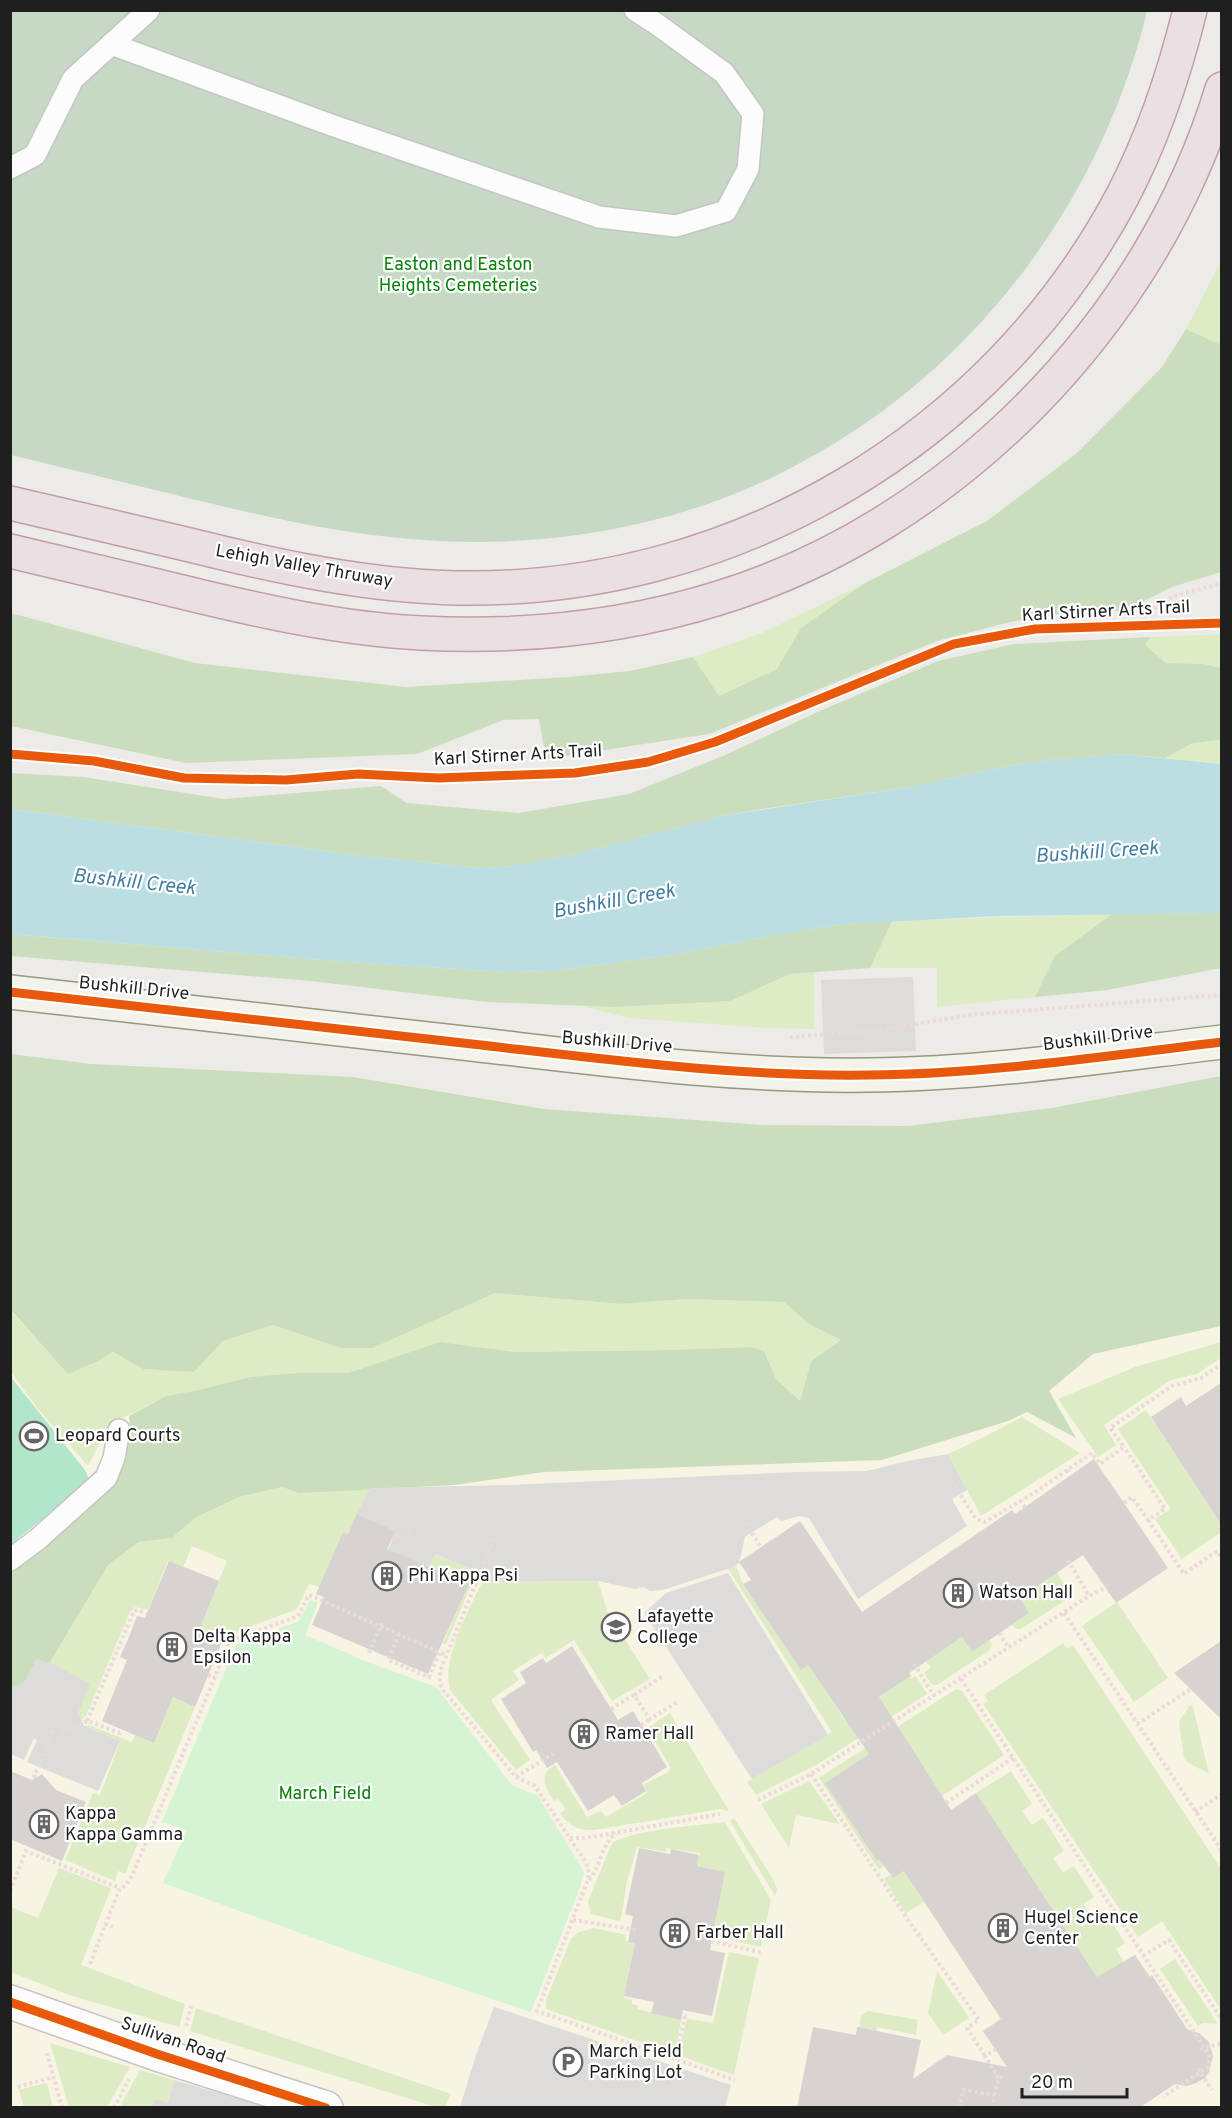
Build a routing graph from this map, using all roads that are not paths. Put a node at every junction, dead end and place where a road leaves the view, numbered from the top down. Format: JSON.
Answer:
{"nodes":[{"id":1,"x":149,"y":10,"type":"edge"},
{"id":2,"x":635,"y":10,"type":"edge"},
{"id":3,"x":1190,"y":10,"type":"edge"},
{"id":4,"x":111,"y":44,"type":"junction"},
{"id":5,"x":1221,"y":88,"type":"edge"},
{"id":6,"x":10,"y":168,"type":"edge"},
{"id":7,"x":10,"y":503,"type":"edge"},
{"id":8,"x":10,"y":551,"type":"edge"},
{"id":9,"x":10,"y":992,"type":"edge"},
{"id":10,"x":1221,"y":1041,"type":"edge"},
{"id":11,"x":119,"y":1430,"type":"dead end"},
{"id":12,"x":10,"y":1560,"type":"edge"},
{"id":13,"x":10,"y":2002,"type":"edge"},
{"id":14,"x":326,"y":2108,"type":"edge"}],
"edges":[{"from":1,"to":4,"type":"lane"},
{"from":2,"to":4,"type":"lane"},
{"from":3,"to":7,"type":"highway","name":"Lehigh Valley Thruway"},
{"from":4,"to":6,"type":"lane"},
{"from":5,"to":8,"type":"highway"},
{"from":9,"to":10,"type":"street","name":"Bushkill Drive"},
{"from":11,"to":12,"type":"lane"},
{"from":13,"to":14,"type":"street","name":"Sullivan Road"}]}
